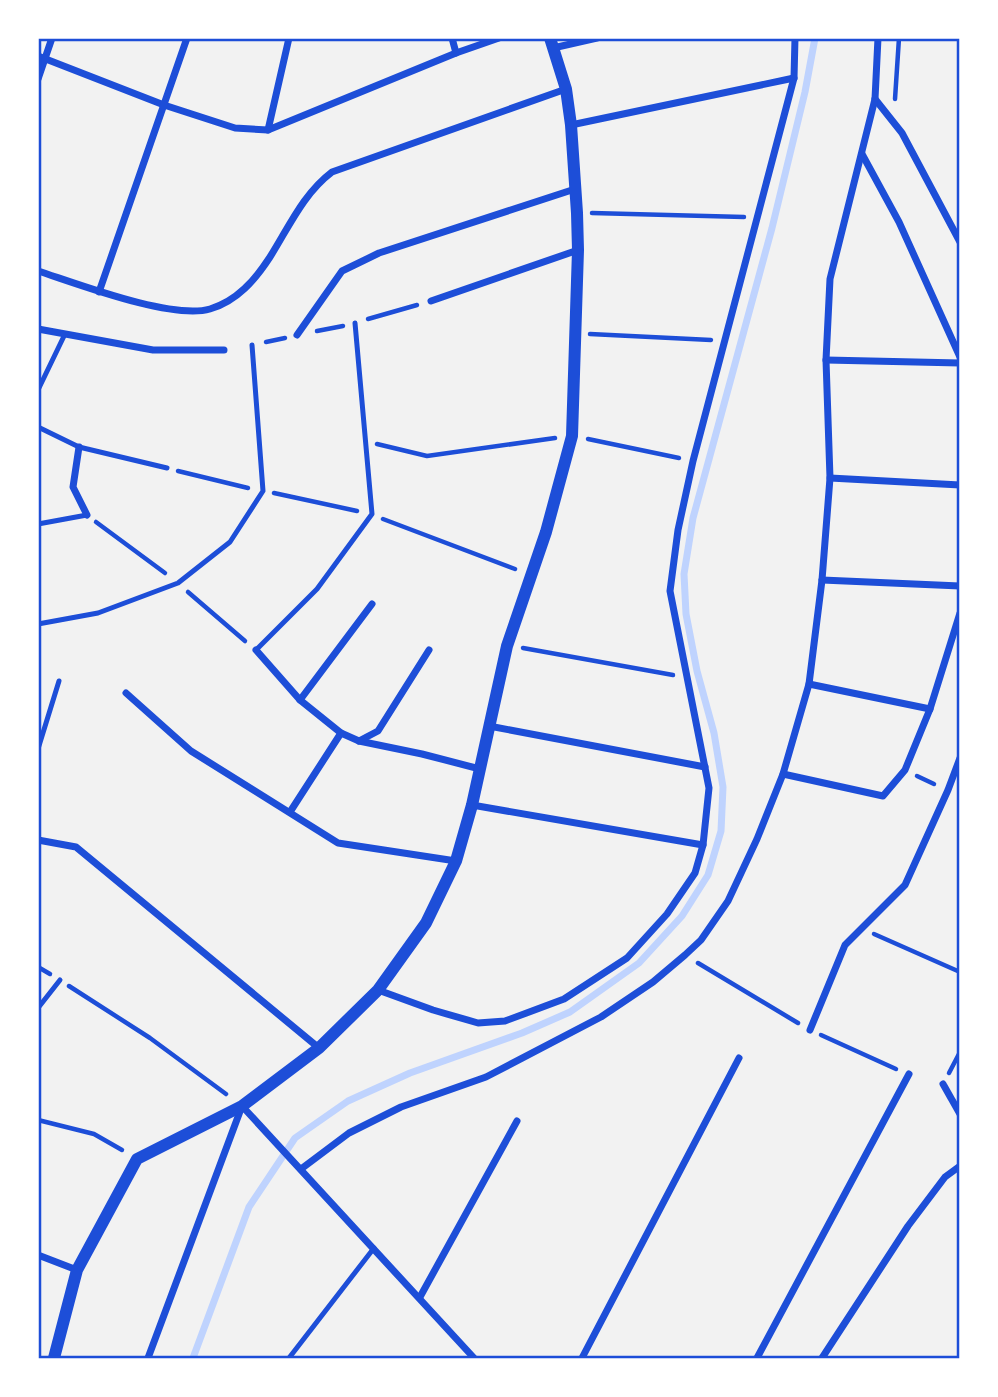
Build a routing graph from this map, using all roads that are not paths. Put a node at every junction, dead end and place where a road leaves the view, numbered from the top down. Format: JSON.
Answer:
{"nodes":[{"id":1,"x":52,"y":38,"type":"edge"},
{"id":2,"x":187,"y":38,"type":"edge"},
{"id":3,"x":289,"y":38,"type":"edge"},
{"id":4,"x":452,"y":38,"type":"edge"},
{"id":5,"x":499,"y":38,"type":"edge"},
{"id":6,"x":597,"y":38,"type":"edge"},
{"id":7,"x":795,"y":38,"type":"edge"},
{"id":8,"x":878,"y":38,"type":"edge"},
{"id":9,"x":551,"y":43,"type":"edge"},
{"id":10,"x":456,"y":53,"type":"junction"},
{"id":11,"x":42,"y":58,"type":"edge"},
{"id":12,"x":794,"y":78,"type":"junction"},
{"id":13,"x":38,"y":79,"type":"edge"},
{"id":14,"x":566,"y":89,"type":"junction"},
{"id":15,"x":875,"y":99,"type":"junction"},
{"id":16,"x":164,"y":105,"type":"junction"},
{"id":17,"x":571,"y":125,"type":"junction"},
{"id":18,"x":268,"y":131,"type":"junction"},
{"id":19,"x":862,"y":154,"type":"junction"},
{"id":20,"x":575,"y":188,"type":"junction"},
{"id":21,"x":960,"y":242,"type":"edge"},
{"id":22,"x":578,"y":250,"type":"junction"},
{"id":23,"x":38,"y":271,"type":"edge"},
{"id":24,"x":99,"y":292,"type":"junction"},
{"id":25,"x":431,"y":301,"type":"road end"},
{"id":26,"x":355,"y":323,"type":"road end"},
{"id":27,"x":38,"y":329,"type":"edge"},
{"id":28,"x":65,"y":334,"type":"junction"},
{"id":29,"x":296,"y":335,"type":"road end"},
{"id":30,"x":252,"y":345,"type":"road end"},
{"id":31,"x":224,"y":350,"type":"dead end"},
{"id":32,"x":960,"y":357,"type":"edge"},
{"id":33,"x":826,"y":360,"type":"junction"},
{"id":34,"x":960,"y":363,"type":"edge"},
{"id":35,"x":38,"y":390,"type":"edge"},
{"id":36,"x":38,"y":427,"type":"edge"},
{"id":37,"x":79,"y":447,"type":"junction"},
{"id":38,"x":167,"y":468,"type":"dead end"},
{"id":39,"x":830,"y":478,"type":"junction"},
{"id":40,"x":960,"y":485,"type":"edge"},
{"id":41,"x":87,"y":515,"type":"joint"},
{"id":42,"x":38,"y":524,"type":"edge"},
{"id":43,"x":822,"y":580,"type":"junction"},
{"id":44,"x":960,"y":586,"type":"edge"},
{"id":45,"x":372,"y":604,"type":"dead end"},
{"id":46,"x":960,"y":613,"type":"edge"},
{"id":47,"x":38,"y":624,"type":"edge"},
{"id":48,"x":256,"y":650,"type":"joint"},
{"id":49,"x":429,"y":650,"type":"dead end"},
{"id":50,"x":59,"y":681,"type":"dead end"},
{"id":51,"x":809,"y":684,"type":"junction"},
{"id":52,"x":126,"y":693,"type":"dead end"},
{"id":53,"x":300,"y":700,"type":"junction"},
{"id":54,"x":930,"y":709,"type":"junction"},
{"id":55,"x":489,"y":726,"type":"junction"},
{"id":56,"x":341,"y":733,"type":"junction"},
{"id":57,"x":359,"y":741,"type":"junction"},
{"id":58,"x":38,"y":749,"type":"edge"},
{"id":59,"x":960,"y":758,"type":"edge"},
{"id":60,"x":705,"y":767,"type":"junction"},
{"id":61,"x":480,"y":769,"type":"junction"},
{"id":62,"x":783,"y":774,"type":"junction"},
{"id":63,"x":472,"y":805,"type":"junction"},
{"id":64,"x":290,"y":813,"type":"junction"},
{"id":65,"x":38,"y":840,"type":"edge"},
{"id":66,"x":704,"y":845,"type":"junction"},
{"id":67,"x":456,"y":861,"type":"junction"},
{"id":68,"x":60,"y":980,"type":"road end"},
{"id":69,"x":378,"y":990,"type":"junction"},
{"id":70,"x":38,"y":1008,"type":"edge"},
{"id":71,"x":810,"y":1030,"type":"dead end"},
{"id":72,"x":319,"y":1048,"type":"junction"},
{"id":73,"x":739,"y":1058,"type":"dead end"},
{"id":74,"x":909,"y":1074,"type":"dead end"},
{"id":75,"x":943,"y":1084,"type":"road end"},
{"id":76,"x":242,"y":1106,"type":"junction"},
{"id":77,"x":960,"y":1114,"type":"edge"},
{"id":78,"x":517,"y":1121,"type":"dead end"},
{"id":79,"x":960,"y":1166,"type":"edge"},
{"id":80,"x":300,"y":1168,"type":"junction"},
{"id":81,"x":374,"y":1248,"type":"junction"},
{"id":82,"x":38,"y":1255,"type":"edge"},
{"id":83,"x":76,"y":1270,"type":"junction"},
{"id":84,"x":420,"y":1297,"type":"junction"},
{"id":85,"x":54,"y":1359,"type":"edge"},
{"id":86,"x":148,"y":1359,"type":"edge"},
{"id":87,"x":289,"y":1359,"type":"edge"},
{"id":88,"x":474,"y":1359,"type":"edge"},
{"id":89,"x":582,"y":1359,"type":"edge"},
{"id":90,"x":757,"y":1359,"type":"edge"},
{"id":91,"x":822,"y":1359,"type":"edge"}],
"edges":[{"from":1,"to":11,"type":"street"},
{"from":2,"to":16,"type":"street"},
{"from":3,"to":18,"type":"street"},
{"from":4,"to":10,"type":"street"},
{"from":5,"to":10,"type":"street"},
{"from":6,"to":9,"type":"street"},
{"from":7,"to":12,"type":"street"},
{"from":8,"to":15,"type":"street"},
{"from":9,"to":14,"type":"street"},
{"from":10,"to":18,"type":"street"},
{"from":11,"to":13,"type":"street"},
{"from":11,"to":16,"type":"street"},
{"from":12,"to":17,"type":"street"},
{"from":12,"to":60,"type":"street"},
{"from":14,"to":17,"type":"street"},
{"from":14,"to":24,"type":"street"},
{"from":15,"to":19,"type":"street"},
{"from":15,"to":21,"type":"street"},
{"from":16,"to":18,"type":"street"},
{"from":16,"to":24,"type":"street"},
{"from":17,"to":20,"type":"street"},
{"from":19,"to":32,"type":"street"},
{"from":19,"to":33,"type":"street"},
{"from":20,"to":22,"type":"street"},
{"from":20,"to":29,"type":"street"},
{"from":22,"to":25,"type":"street"},
{"from":22,"to":55,"type":"street"},
{"from":23,"to":24,"type":"street"},
{"from":26,"to":48,"type":"lane"},
{"from":27,"to":28,"type":"street"},
{"from":28,"to":31,"type":"street"},
{"from":28,"to":35,"type":"lane"},
{"from":30,"to":47,"type":"lane"},
{"from":33,"to":34,"type":"street"},
{"from":33,"to":39,"type":"street"},
{"from":36,"to":37,"type":"lane"},
{"from":37,"to":38,"type":"lane"},
{"from":37,"to":41,"type":"street"},
{"from":39,"to":40,"type":"street"},
{"from":39,"to":43,"type":"street"},
{"from":41,"to":42,"type":"lane"},
{"from":43,"to":44,"type":"street"},
{"from":43,"to":51,"type":"street"},
{"from":45,"to":53,"type":"street"},
{"from":46,"to":54,"type":"street"},
{"from":48,"to":53,"type":"street"},
{"from":49,"to":57,"type":"street"},
{"from":50,"to":58,"type":"lane"},
{"from":51,"to":54,"type":"street"},
{"from":51,"to":62,"type":"street"},
{"from":52,"to":64,"type":"street"},
{"from":53,"to":56,"type":"street"},
{"from":54,"to":62,"type":"street"},
{"from":55,"to":60,"type":"street"},
{"from":55,"to":61,"type":"street"},
{"from":56,"to":57,"type":"street"},
{"from":56,"to":64,"type":"street"},
{"from":57,"to":61,"type":"street"},
{"from":59,"to":71,"type":"street"},
{"from":60,"to":66,"type":"street"},
{"from":61,"to":63,"type":"street"},
{"from":62,"to":80,"type":"street"},
{"from":63,"to":66,"type":"street"},
{"from":63,"to":67,"type":"street"},
{"from":64,"to":67,"type":"street"},
{"from":65,"to":72,"type":"street"},
{"from":66,"to":69,"type":"street"},
{"from":67,"to":69,"type":"street"},
{"from":68,"to":70,"type":"lane"},
{"from":69,"to":72,"type":"street"},
{"from":72,"to":76,"type":"street"},
{"from":73,"to":89,"type":"street"},
{"from":74,"to":90,"type":"street"},
{"from":75,"to":77,"type":"street"},
{"from":76,"to":80,"type":"street"},
{"from":76,"to":83,"type":"street"},
{"from":76,"to":86,"type":"street"},
{"from":78,"to":84,"type":"street"},
{"from":79,"to":91,"type":"street"},
{"from":80,"to":81,"type":"street"},
{"from":81,"to":84,"type":"street"},
{"from":81,"to":87,"type":"lane"},
{"from":82,"to":83,"type":"street"},
{"from":83,"to":85,"type":"street"},
{"from":84,"to":88,"type":"street"}]}
